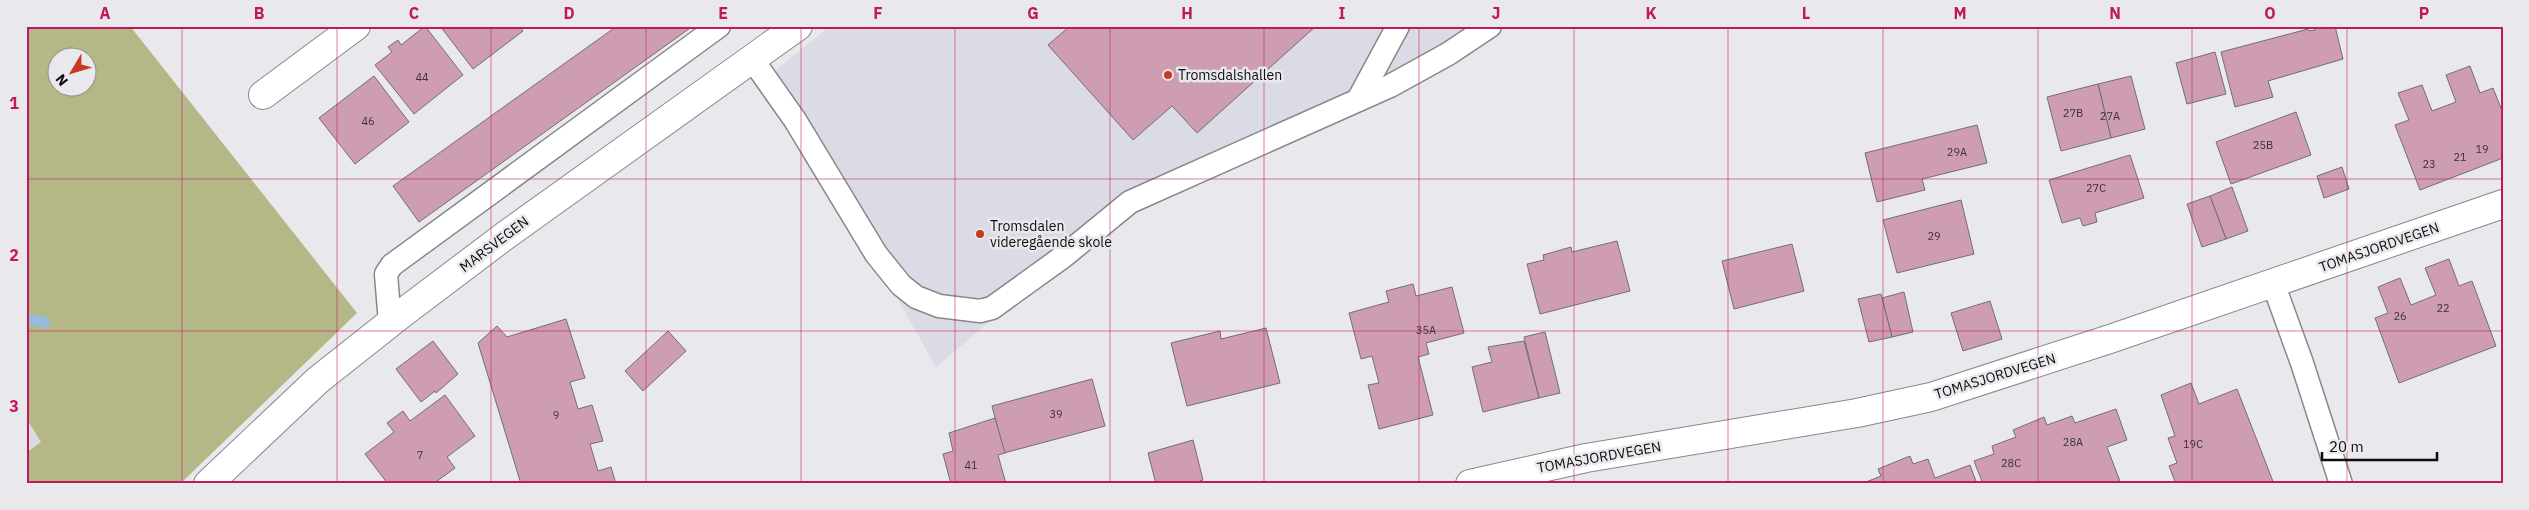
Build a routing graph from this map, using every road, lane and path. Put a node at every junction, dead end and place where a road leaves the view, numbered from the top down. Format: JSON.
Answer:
{"nodes":[{"id":1,"x":356,"y":26,"type":"edge"},
{"id":2,"x":718,"y":26,"type":"edge"},
{"id":3,"x":798,"y":26,"type":"edge"},
{"id":4,"x":1398,"y":26,"type":"edge"},
{"id":5,"x":1490,"y":26,"type":"edge"},
{"id":6,"x":752,"y":59,"type":"junction"},
{"id":7,"x":263,"y":95,"type":"dead end"},
{"id":8,"x":1358,"y":100,"type":"junction"},
{"id":9,"x":2503,"y":204,"type":"edge"},
{"id":10,"x":2273,"y":284,"type":"junction"},
{"id":11,"x":390,"y":323,"type":"junction"},
{"id":12,"x":208,"y":484,"type":"edge"},
{"id":13,"x":1470,"y":484,"type":"edge"},
{"id":14,"x":2341,"y":484,"type":"edge"}],
"edges":[{"from":1,"to":7,"type":"street"},
{"from":2,"to":11,"type":"lane"},
{"from":3,"to":6,"type":"street","name":"MARSVEGEN"},
{"from":4,"to":8,"type":"lane"},
{"from":5,"to":8,"type":"lane"},
{"from":6,"to":8,"type":"lane"},
{"from":6,"to":11,"type":"street","name":"MARSVEGEN"},
{"from":9,"to":10,"type":"street","name":"TOMASJORDVEGEN"},
{"from":10,"to":13,"type":"street","name":"TOMASJORDVEGEN"},
{"from":10,"to":14,"type":"lane"},
{"from":11,"to":12,"type":"street","name":"MARSVEGEN"}]}
